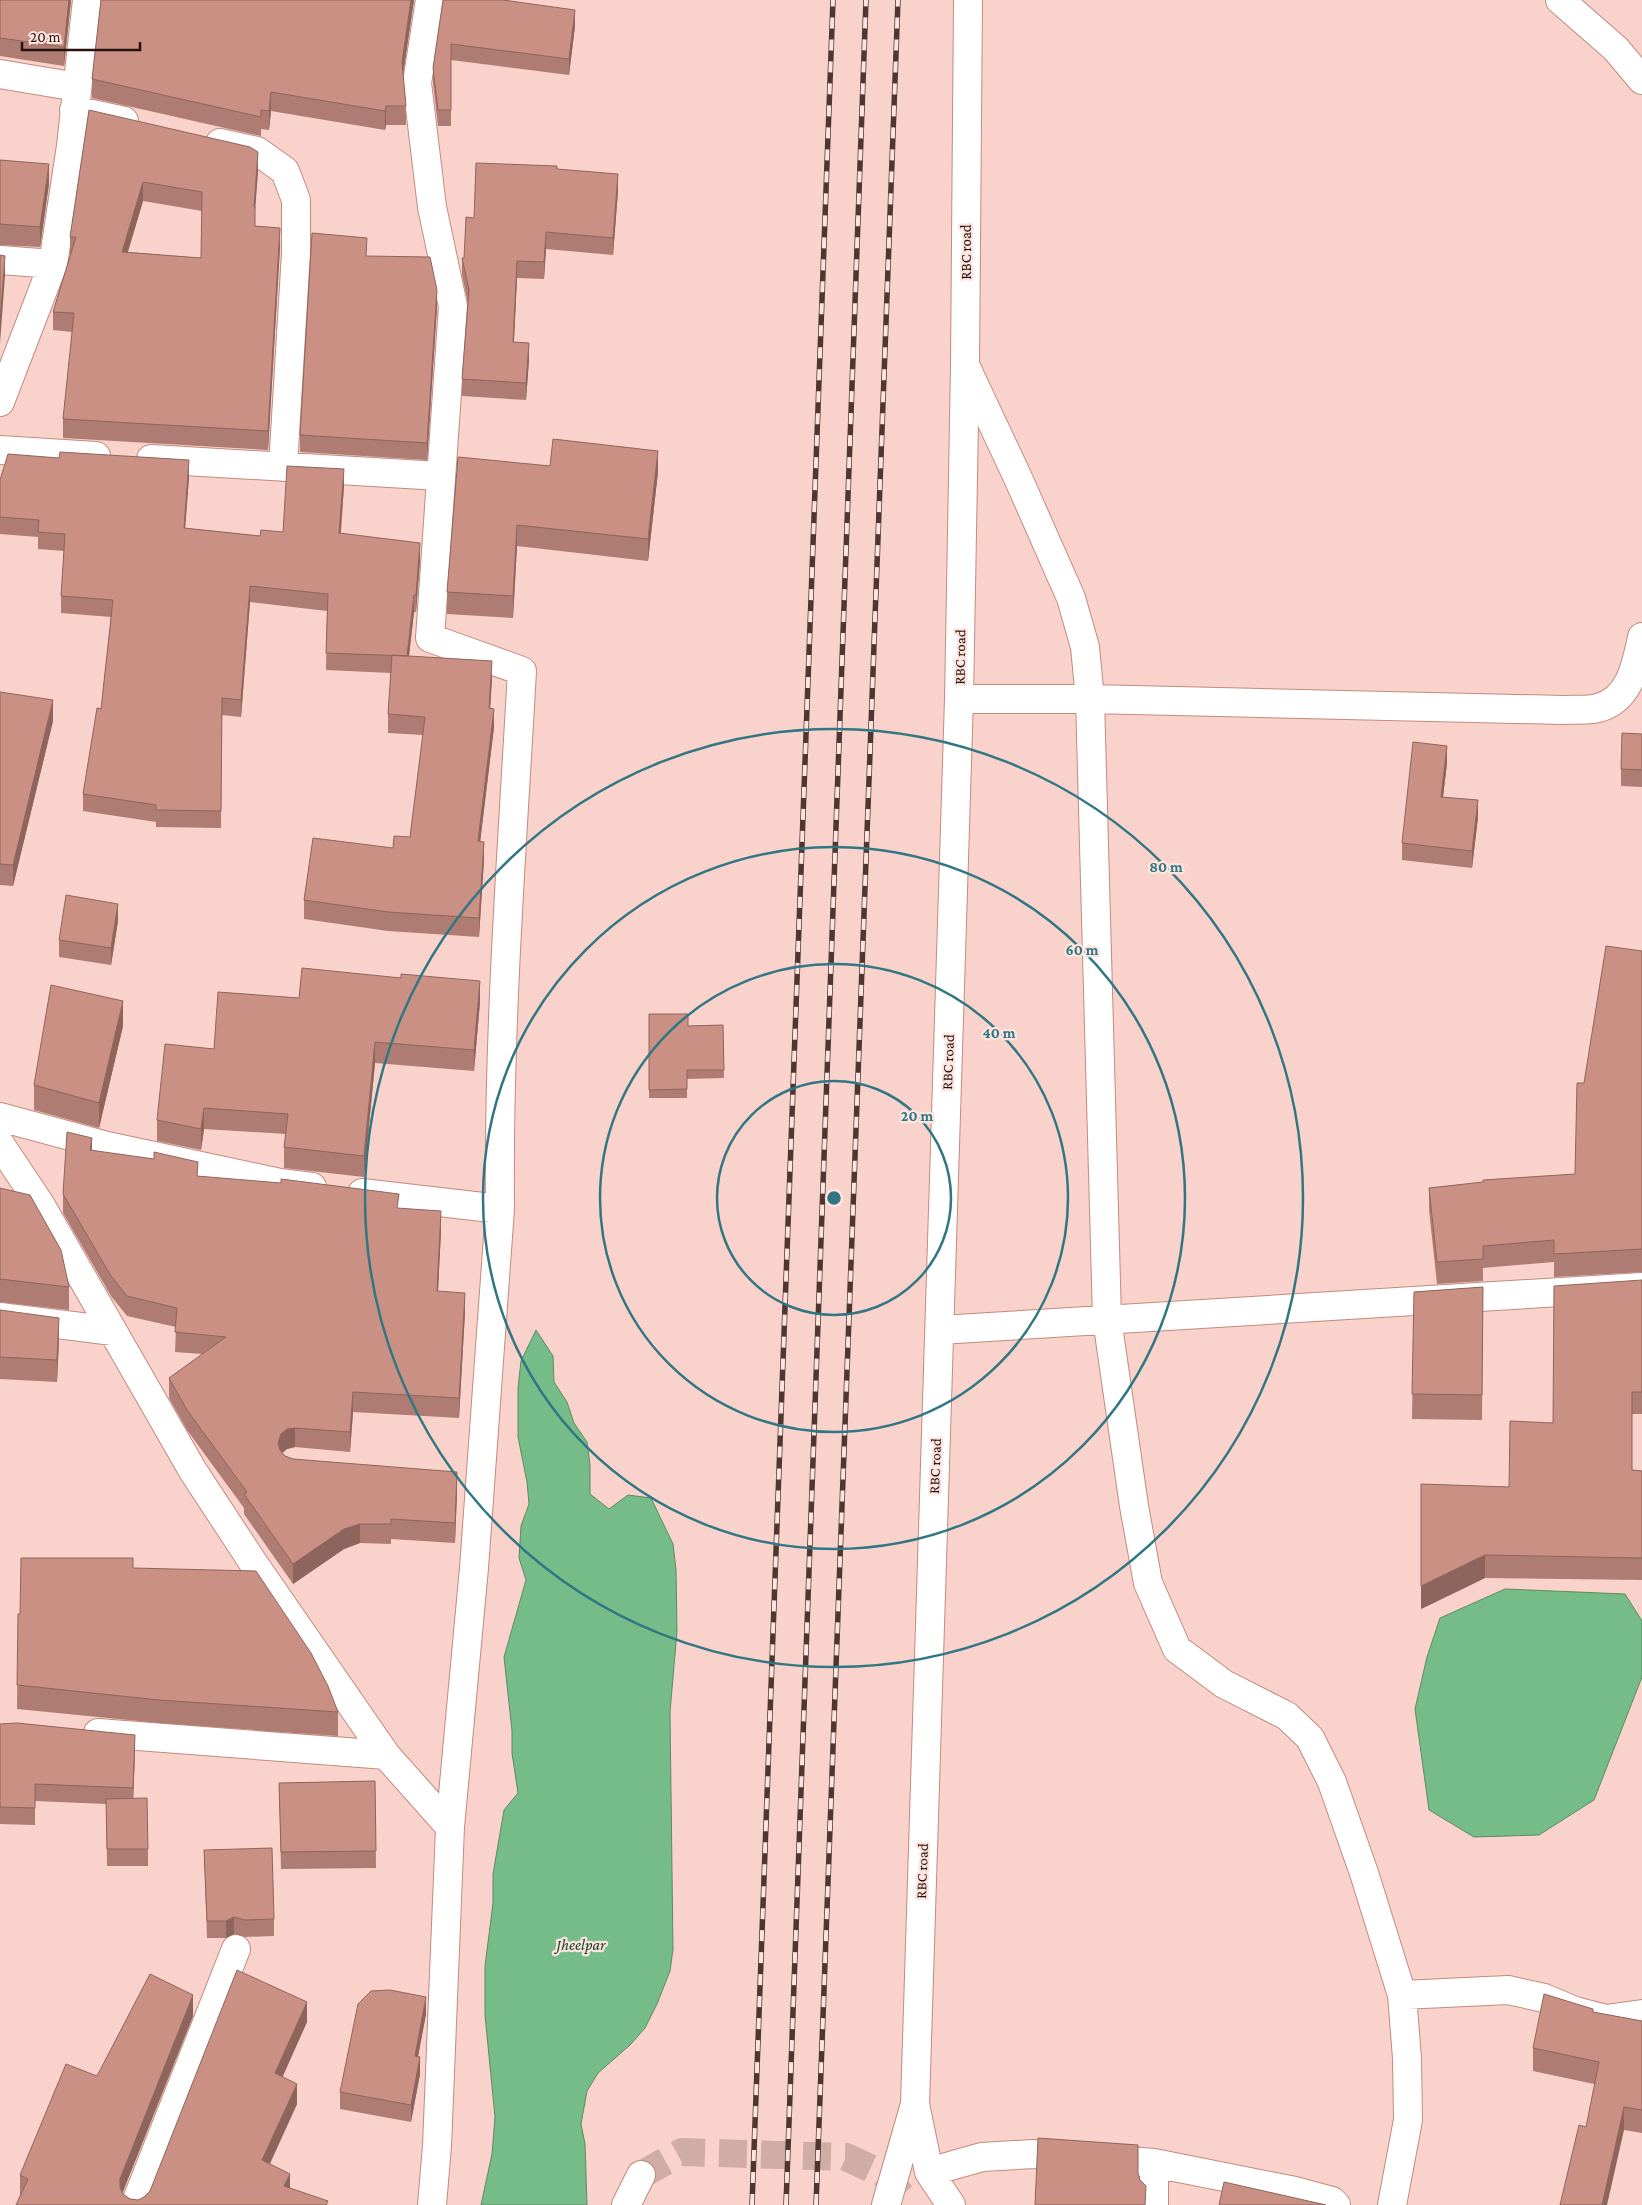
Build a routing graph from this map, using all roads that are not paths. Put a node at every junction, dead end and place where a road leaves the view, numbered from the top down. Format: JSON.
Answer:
{"nodes":[{"id":1,"x":87,"y":0,"type":"edge"},
{"id":2,"x":430,"y":0,"type":"edge"},
{"id":3,"x":968,"y":0,"type":"edge"},
{"id":4,"x":1560,"y":0,"type":"edge"},
{"id":5,"x":0,"y":74,"type":"edge"},
{"id":6,"x":1642,"y":80,"type":"edge"},
{"id":7,"x":76,"y":98,"type":"junction"},
{"id":8,"x":151,"y":127,"type":"edge"},
{"id":9,"x":199,"y":138,"type":"edge"},
{"id":10,"x":0,"y":260,"type":"edge"},
{"id":11,"x":53,"y":264,"type":"junction"},
{"id":12,"x":965,"y":365,"type":"junction"},
{"id":13,"x":0,"y":402,"type":"edge"},
{"id":14,"x":0,"y":450,"type":"edge"},
{"id":15,"x":283,"y":467,"type":"junction"},
{"id":16,"x":440,"y":476,"type":"junction"},
{"id":17,"x":1642,"y":637,"type":"edge"},
{"id":18,"x":959,"y":699,"type":"junction"},
{"id":19,"x":1090,"y":699,"type":"junction"},
{"id":20,"x":0,"y":1117,"type":"edge"},
{"id":21,"x":0,"y":1144,"type":"edge"},
{"id":22,"x":8,"y":1197,"type":"edge"},
{"id":23,"x":40,"y":1204,"type":"junction"},
{"id":24,"x":500,"y":1209,"type":"junction"},
{"id":25,"x":1642,"y":1287,"type":"edge"},
{"id":26,"x":0,"y":1317,"type":"edge"},
{"id":27,"x":1107,"y":1320,"type":"junction"},
{"id":28,"x":940,"y":1330,"type":"junction"},
{"id":29,"x":113,"y":1331,"type":"junction"},
{"id":30,"x":451,"y":1476,"type":"edge"},
{"id":31,"x":480,"y":1478,"type":"junction"},
{"id":32,"x":69,"y":1730,"type":"edge"},
{"id":33,"x":386,"y":1755,"type":"junction"},
{"id":34,"x":450,"y":1827,"type":"junction"},
{"id":35,"x":236,"y":1949,"type":"dead end"},
{"id":36,"x":1402,"y":1995,"type":"junction"},
{"id":37,"x":1642,"y":2014,"type":"edge"},
{"id":38,"x":916,"y":2104,"type":"junction"},
{"id":39,"x":1154,"y":2163,"type":"junction"},
{"id":40,"x":929,"y":2172,"type":"junction"},
{"id":41,"x":641,"y":2175,"type":"tunnel mouth"},
{"id":42,"x":135,"y":2205,"type":"edge"},
{"id":43,"x":432,"y":2205,"type":"edge"},
{"id":44,"x":626,"y":2205,"type":"edge"},
{"id":45,"x":886,"y":2205,"type":"edge"},
{"id":46,"x":951,"y":2205,"type":"edge"},
{"id":47,"x":1154,"y":2205,"type":"edge"},
{"id":48,"x":1336,"y":2205,"type":"edge"},
{"id":49,"x":1392,"y":2205,"type":"edge"}],
"edges":[{"from":1,"to":7,"type":"street"},
{"from":2,"to":16,"type":"street"},
{"from":3,"to":12,"type":"street","name":"RBC road"},
{"from":4,"to":6,"type":"street"},
{"from":5,"to":7,"type":"street"},
{"from":7,"to":8,"type":"street"},
{"from":7,"to":11,"type":"street"},
{"from":9,"to":15,"type":"street"},
{"from":10,"to":11,"type":"street"},
{"from":11,"to":13,"type":"street"},
{"from":12,"to":18,"type":"street","name":"RBC road"},
{"from":12,"to":19,"type":"street"},
{"from":14,"to":15,"type":"street"},
{"from":15,"to":16,"type":"street"},
{"from":16,"to":24,"type":"street"},
{"from":17,"to":19,"type":"street"},
{"from":18,"to":19,"type":"street"},
{"from":18,"to":28,"type":"street","name":"RBC road"},
{"from":19,"to":27,"type":"street"},
{"from":20,"to":24,"type":"street"},
{"from":21,"to":23,"type":"street"},
{"from":22,"to":23,"type":"street"},
{"from":23,"to":29,"type":"street"},
{"from":24,"to":31,"type":"street"},
{"from":25,"to":27,"type":"street"},
{"from":26,"to":29,"type":"street"},
{"from":27,"to":28,"type":"street"},
{"from":27,"to":36,"type":"street"},
{"from":28,"to":38,"type":"street","name":"RBC road"},
{"from":29,"to":33,"type":"street"},
{"from":30,"to":31,"type":"street"},
{"from":31,"to":34,"type":"street"},
{"from":32,"to":33,"type":"street"},
{"from":33,"to":34,"type":"street"},
{"from":34,"to":43,"type":"street"},
{"from":35,"to":42,"type":"street"},
{"from":36,"to":37,"type":"street"},
{"from":36,"to":49,"type":"street"},
{"from":38,"to":40,"type":"street","name":"RBC road"},
{"from":38,"to":45,"type":"street"},
{"from":39,"to":40,"type":"street"},
{"from":39,"to":47,"type":"street"},
{"from":39,"to":48,"type":"street"},
{"from":40,"to":46,"type":"street","name":"RBC road"},
{"from":41,"to":44,"type":"street"}]}
